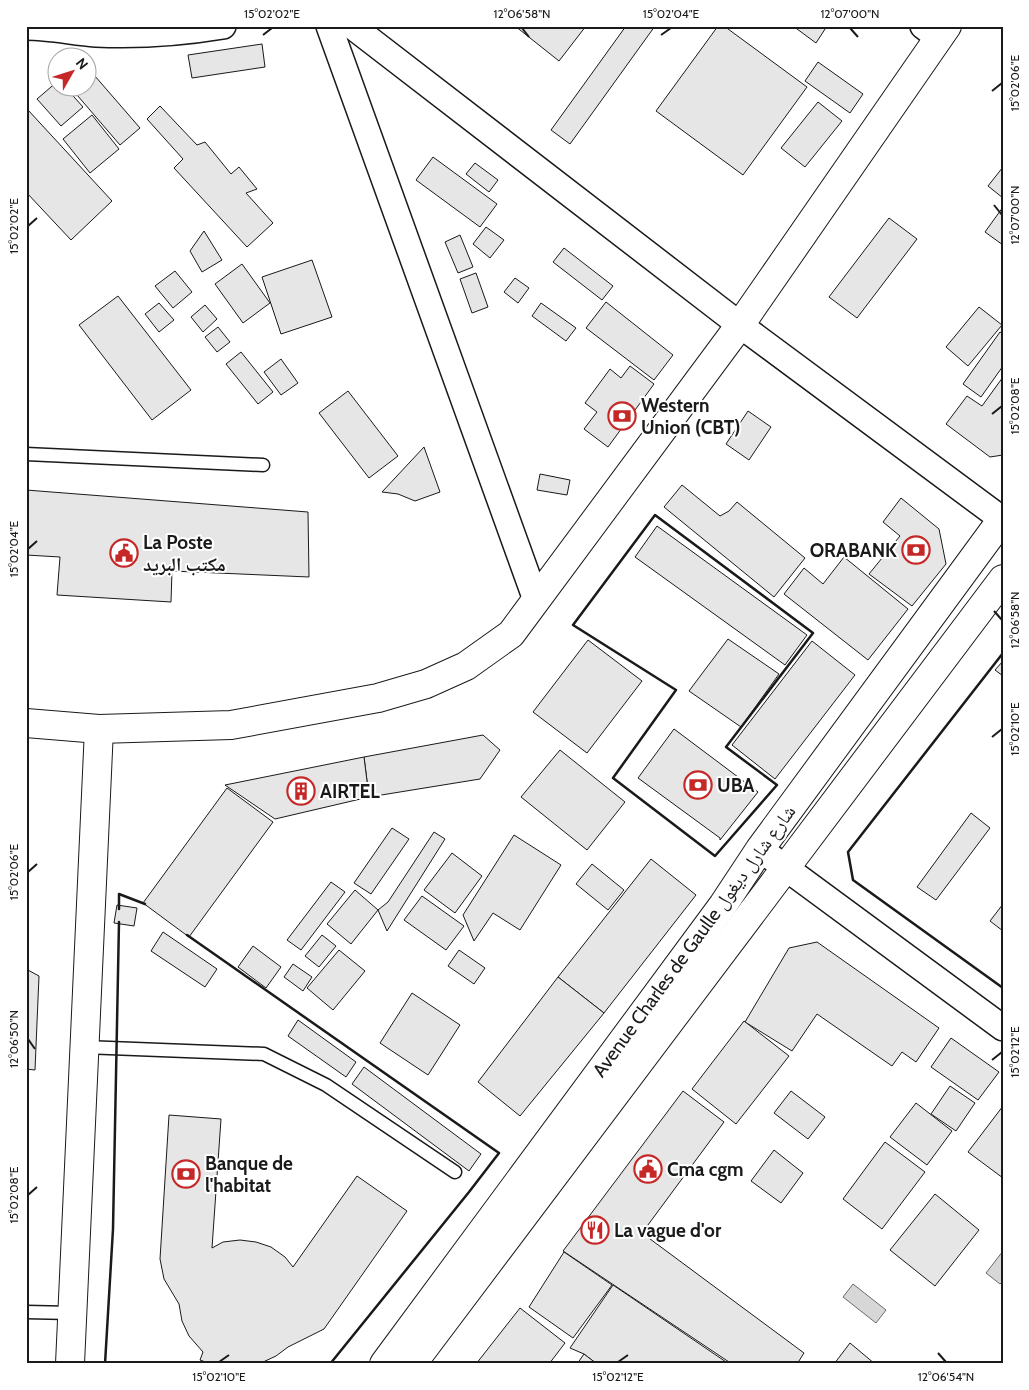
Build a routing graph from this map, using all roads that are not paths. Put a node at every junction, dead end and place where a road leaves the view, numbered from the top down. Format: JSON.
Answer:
{"nodes":[{"id":1,"x":223,"y":26,"type":"edge"},
{"id":2,"x":328,"y":26,"type":"edge"},
{"id":3,"x":352,"y":26,"type":"edge"},
{"id":4,"x":26,"y":27,"type":"edge"},
{"id":5,"x":936,"y":30,"type":"edge"},
{"id":6,"x":740,"y":325,"type":"junction"},
{"id":7,"x":26,"y":454,"type":"edge"},
{"id":8,"x":263,"y":465,"type":"dead end"},
{"id":9,"x":1002,"y":519,"type":"edge"},
{"id":10,"x":1003,"y":579,"type":"edge"},
{"id":11,"x":536,"y":600,"type":"junction"},
{"id":12,"x":26,"y":723,"type":"edge"},
{"id":13,"x":99,"y":729,"type":"junction"},
{"id":14,"x":760,"y":849,"type":"junction"},
{"id":15,"x":786,"y":869,"type":"junction"},
{"id":16,"x":1003,"y":1028,"type":"edge"},
{"id":17,"x":84,"y":1047,"type":"junction"},
{"id":18,"x":455,"y":1172,"type":"dead end"},
{"id":19,"x":26,"y":1312,"type":"edge"},
{"id":20,"x":72,"y":1313,"type":"junction"},
{"id":21,"x":70,"y":1364,"type":"edge"},
{"id":22,"x":384,"y":1364,"type":"edge"},
{"id":23,"x":412,"y":1364,"type":"edge"}],
"edges":[{"from":1,"to":4,"type":"street"},
{"from":2,"to":11,"type":"street"},
{"from":3,"to":6,"type":"street"},
{"from":5,"to":6,"type":"main road"},
{"from":6,"to":9,"type":"street"},
{"from":6,"to":11,"type":"main road"},
{"from":7,"to":8,"type":"lane"},
{"from":9,"to":14,"type":"main road","name":"Avenue Charles de Gaulle شارع شارل ديغول"},
{"from":10,"to":15,"type":"main road","name":"Avenue Charles de Gaulle شارع شارل ديغول"},
{"from":11,"to":13,"type":"main road"},
{"from":12,"to":13,"type":"main road"},
{"from":13,"to":17,"type":"main road"},
{"from":14,"to":15,"type":"street"},
{"from":14,"to":22,"type":"main road","name":"Avenue Charles de Gaulle شارع شارل ديغول"},
{"from":15,"to":16,"type":"street"},
{"from":15,"to":23,"type":"main road","name":"Avenue Charles de Gaulle شارع شارل ديغول"},
{"from":17,"to":18,"type":"lane"},
{"from":17,"to":20,"type":"main road"},
{"from":19,"to":20,"type":"lane"},
{"from":20,"to":21,"type":"main road"}]}
